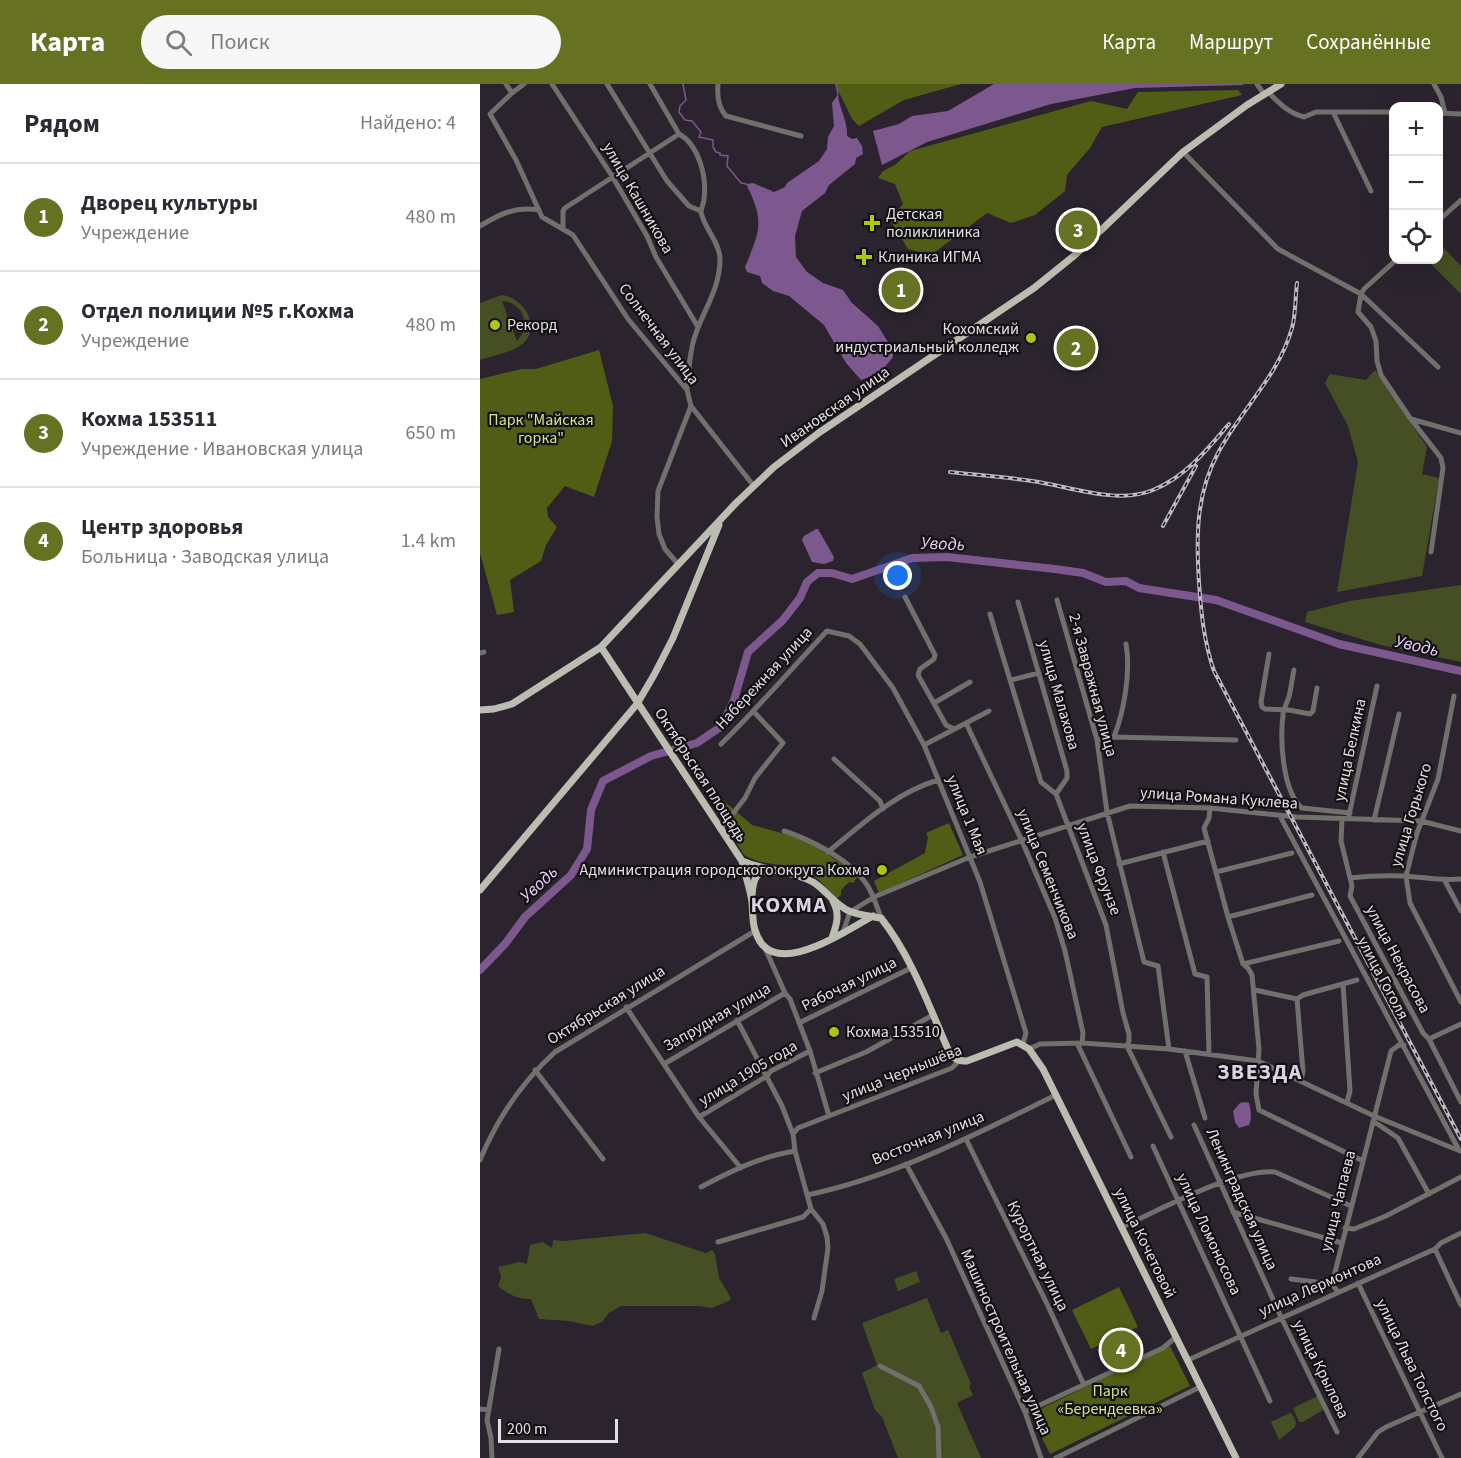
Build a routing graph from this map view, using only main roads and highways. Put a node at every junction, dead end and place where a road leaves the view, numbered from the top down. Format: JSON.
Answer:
{"nodes":[{"id":1,"x":1281,"y":84,"type":"edge"},
{"id":2,"x":723,"y":518,"type":"junction"},
{"id":3,"x":694,"y":547,"type":"junction"},
{"id":4,"x":705,"y":557,"type":"junction"},
{"id":5,"x":601,"y":647,"type":"junction"},
{"id":6,"x":637,"y":704,"type":"junction"},
{"id":7,"x":480,"y":710,"type":"edge"},
{"id":8,"x":742,"y":861,"type":"junction"},
{"id":9,"x":772,"y":870,"type":"junction"},
{"id":10,"x":480,"y":890,"type":"edge"},
{"id":11,"x":752,"y":899,"type":"junction"},
{"id":12,"x":831,"y":899,"type":"junction"},
{"id":13,"x":877,"y":917,"type":"junction"},
{"id":14,"x":832,"y":938,"type":"junction"},
{"id":15,"x":1026,"y":1046,"type":"joint"},
{"id":16,"x":1236,"y":1458,"type":"edge"}],
"edges":[{"from":1,"to":2,"type":"main road","name":"Ивановская улица"},
{"from":2,"to":3,"type":"main road","name":"Ивановская улица"},
{"from":2,"to":4,"type":"main road","name":"Ивановская улица"},
{"from":3,"to":4,"type":"main road"},
{"from":3,"to":5,"type":"main road","name":"Ивановская улица"},
{"from":4,"to":6,"type":"main road","name":"Ивановская улица"},
{"from":5,"to":6,"type":"main road","name":"Октябрьская площадь"},
{"from":5,"to":7,"type":"main road","name":"Ивановская улица"},
{"from":6,"to":8,"type":"main road","name":"Октябрьская площадь"},
{"from":6,"to":10,"type":"main road","name":"Ивановская улица"},
{"from":8,"to":9,"type":"main road"},
{"from":8,"to":11,"type":"main road"},
{"from":9,"to":11,"type":"main road"},
{"from":9,"to":12,"type":"main road"},
{"from":11,"to":14,"type":"main road"},
{"from":12,"to":13,"type":"main road"},
{"from":12,"to":14,"type":"main road"},
{"from":13,"to":14,"type":"main road"},
{"from":13,"to":15,"type":"main road","name":"улица Чернышёва"},
{"from":15,"to":16,"type":"main road","name":"улица Кочетовой"}]}
